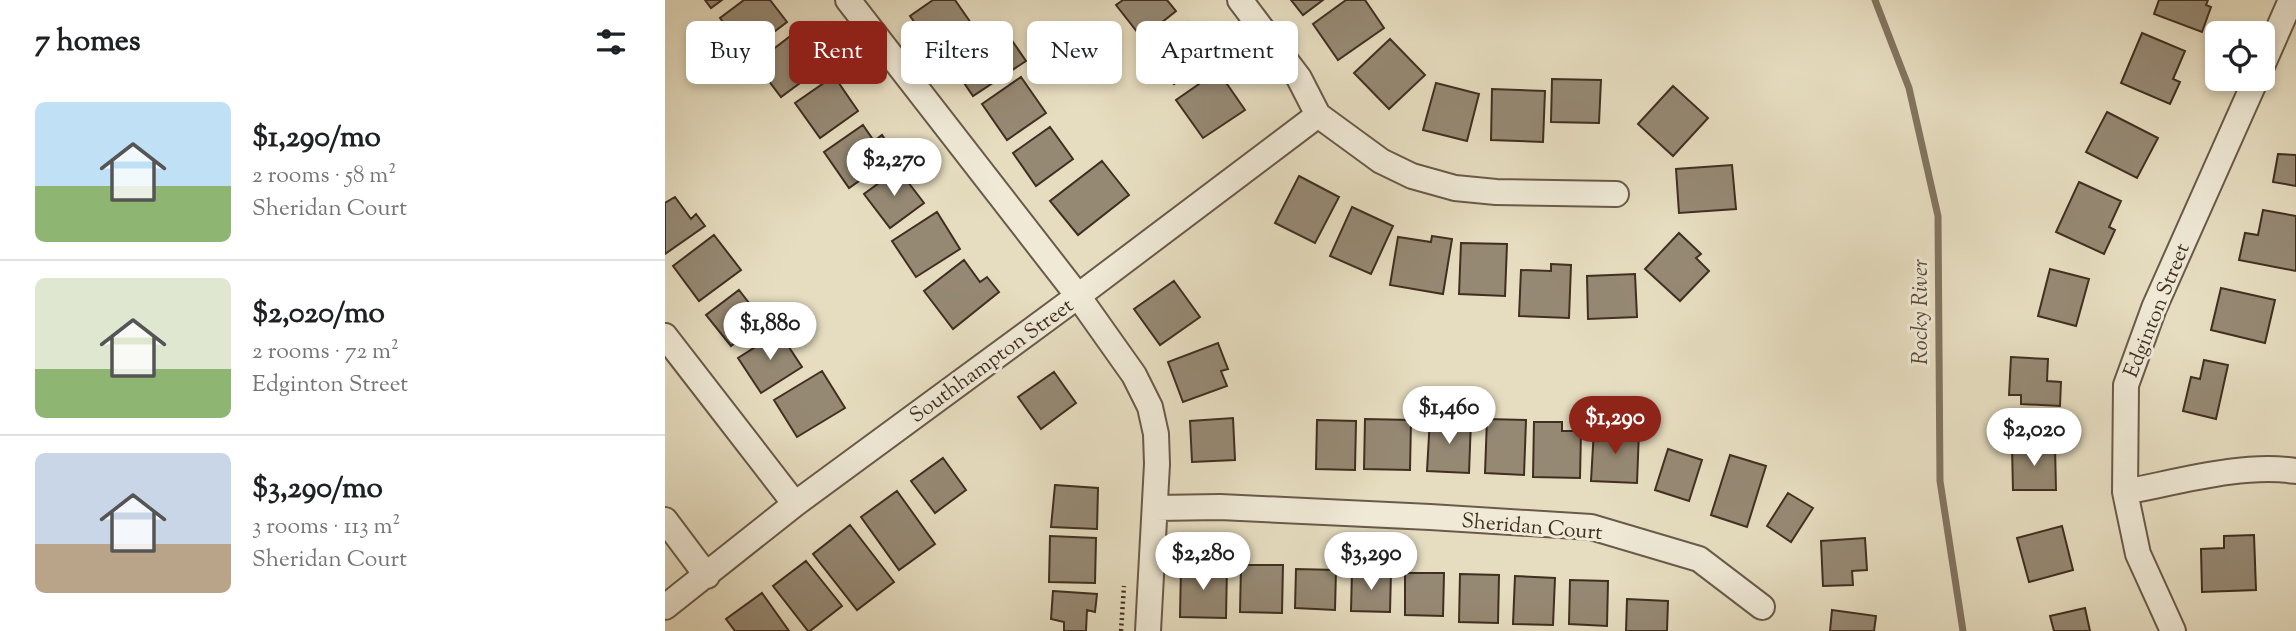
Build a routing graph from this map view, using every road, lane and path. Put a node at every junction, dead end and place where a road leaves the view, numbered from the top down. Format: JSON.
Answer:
{"nodes":[{"id":1,"x":848,"y":0,"type":"edge"},
{"id":2,"x":1240,"y":0,"type":"edge"},
{"id":3,"x":2291,"y":0,"type":"edge"},
{"id":4,"x":2275,"y":37,"type":"edge"},
{"id":5,"x":2251,"y":91,"type":"edge"},
{"id":6,"x":1318,"y":115,"type":"junction"},
{"id":7,"x":1616,"y":194,"type":"dead end"},
{"id":8,"x":1078,"y":296,"type":"junction"},
{"id":9,"x":665,"y":336,"type":"edge"},
{"id":10,"x":2296,"y":471,"type":"edge"},
{"id":11,"x":2125,"y":492,"type":"junction"},
{"id":12,"x":795,"y":504,"type":"junction"},
{"id":13,"x":1156,"y":508,"type":"junction"},
{"id":14,"x":665,"y":520,"type":"edge"},
{"id":15,"x":707,"y":576,"type":"junction"},
{"id":16,"x":665,"y":607,"type":"edge"},
{"id":17,"x":1762,"y":607,"type":"dead end"},
{"id":18,"x":1148,"y":631,"type":"edge"},
{"id":19,"x":2173,"y":631,"type":"edge"}],
"edges":[{"from":1,"to":8,"type":"street"},
{"from":2,"to":6,"type":"street"},
{"from":3,"to":4,"type":"street"},
{"from":5,"to":11,"type":"street","name":"Edginton Street"},
{"from":6,"to":7,"type":"street"},
{"from":6,"to":8,"type":"street","name":"Southhampton Street"},
{"from":8,"to":12,"type":"street","name":"Southhampton Street"},
{"from":8,"to":13,"type":"street"},
{"from":9,"to":12,"type":"street"},
{"from":10,"to":11,"type":"street"},
{"from":11,"to":19,"type":"street","name":"Edginton Street"},
{"from":12,"to":15,"type":"street","name":"Southhampton Street"},
{"from":13,"to":17,"type":"street","name":"Sheridan Court"},
{"from":13,"to":18,"type":"street"},
{"from":14,"to":15,"type":"street"},
{"from":15,"to":16,"type":"street","name":"Southhampton Street"}]}
